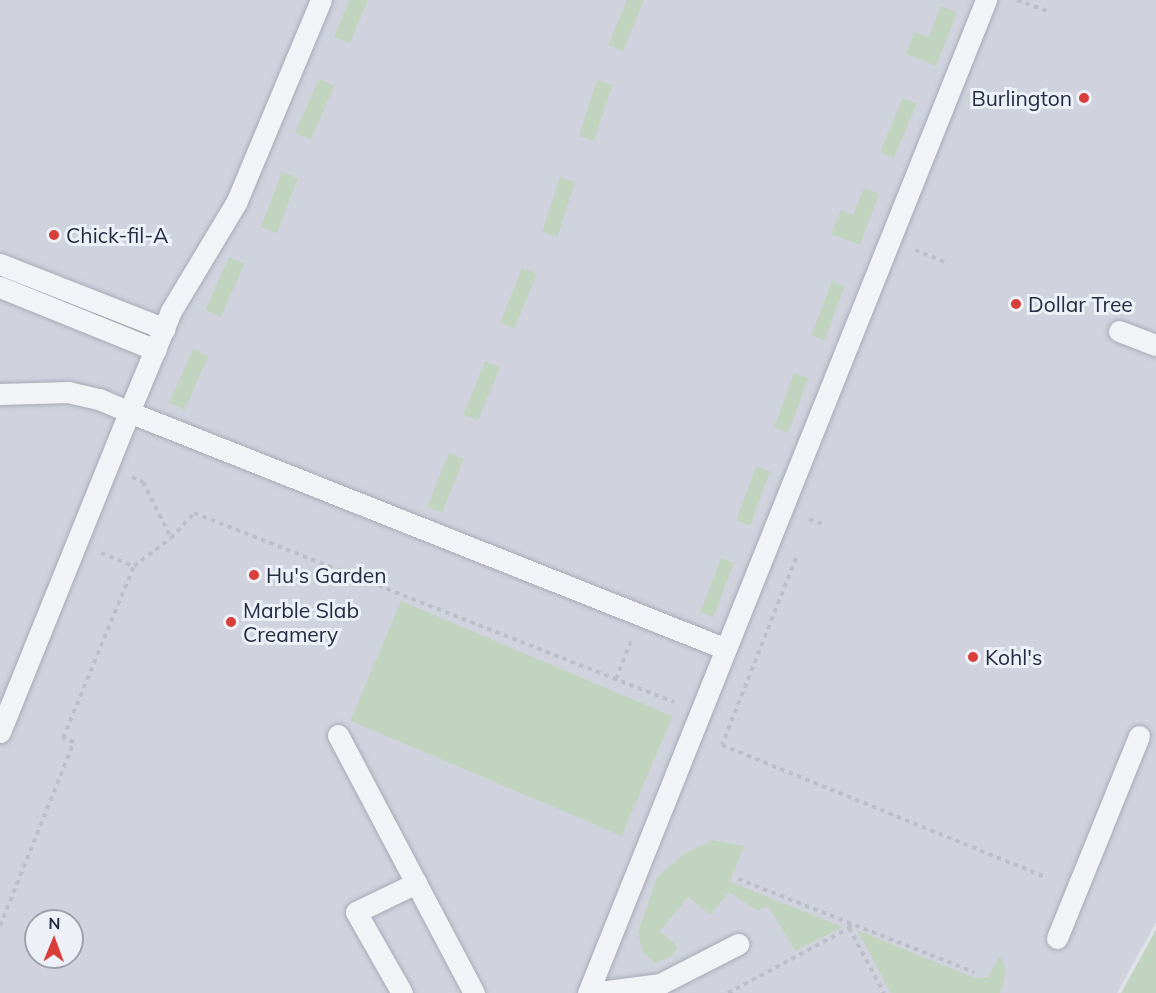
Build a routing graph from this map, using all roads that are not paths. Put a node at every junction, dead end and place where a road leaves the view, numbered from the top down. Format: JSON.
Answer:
{"nodes":[{"id":1,"x":321,"y":0,"type":"edge"},
{"id":2,"x":986,"y":0,"type":"edge"},
{"id":3,"x":0,"y":264,"type":"edge"},
{"id":4,"x":0,"y":287,"type":"edge"},
{"id":5,"x":165,"y":329,"type":"junction"},
{"id":6,"x":1119,"y":331,"type":"dead end"},
{"id":7,"x":1156,"y":345,"type":"edge"},
{"id":8,"x":156,"y":350,"type":"junction"},
{"id":9,"x":0,"y":394,"type":"edge"},
{"id":10,"x":129,"y":412,"type":"junction"},
{"id":11,"x":726,"y":649,"type":"junction"},
{"id":12,"x":0,"y":732,"type":"edge"},
{"id":13,"x":338,"y":735,"type":"dead end"},
{"id":14,"x":1139,"y":736,"type":"dead end"},
{"id":15,"x":416,"y":883,"type":"junction"},
{"id":16,"x":1057,"y":938,"type":"dead end"},
{"id":17,"x":738,"y":944,"type":"dead end"},
{"id":18,"x":402,"y":993,"type":"edge"},
{"id":19,"x":474,"y":993,"type":"edge"},
{"id":20,"x":590,"y":993,"type":"edge"}],
"edges":[{"from":1,"to":5,"type":"lane"},
{"from":2,"to":11,"type":"lane"},
{"from":3,"to":5,"type":"lane"},
{"from":4,"to":8,"type":"lane"},
{"from":5,"to":8,"type":"lane"},
{"from":6,"to":7,"type":"lane"},
{"from":8,"to":10,"type":"lane"},
{"from":9,"to":10,"type":"lane"},
{"from":10,"to":11,"type":"lane"},
{"from":10,"to":12,"type":"lane"},
{"from":11,"to":20,"type":"lane"},
{"from":13,"to":15,"type":"lane"},
{"from":14,"to":16,"type":"lane"},
{"from":15,"to":18,"type":"lane"},
{"from":15,"to":19,"type":"lane"},
{"from":17,"to":20,"type":"lane"}]}
